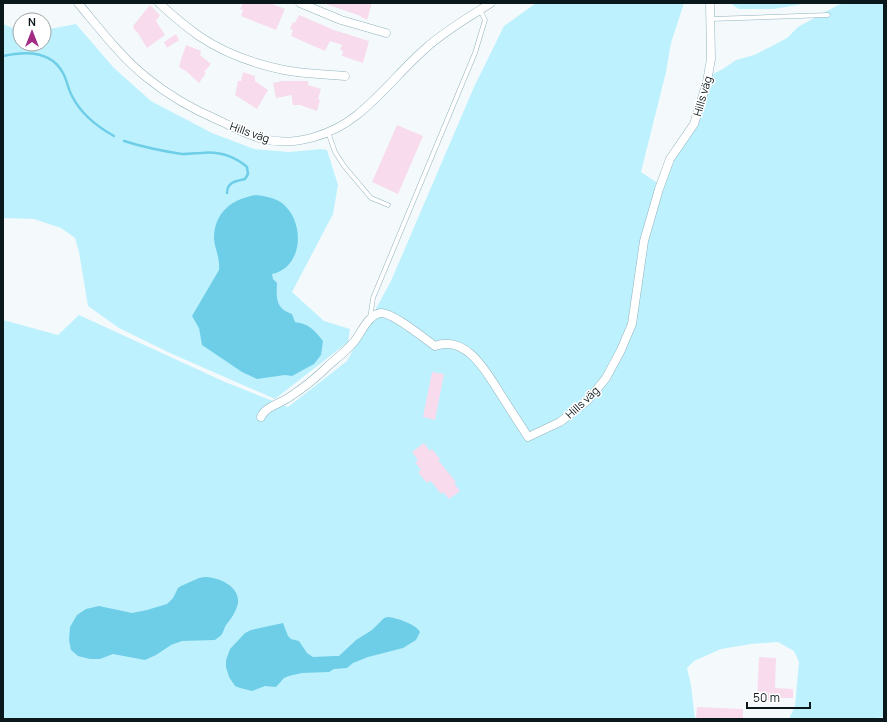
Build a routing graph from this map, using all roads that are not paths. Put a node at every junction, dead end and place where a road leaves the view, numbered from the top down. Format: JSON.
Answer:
{"nodes":[{"id":1,"x":78,"y":3,"type":"edge"},
{"id":2,"x":159,"y":3,"type":"edge"},
{"id":3,"x":300,"y":3,"type":"edge"},
{"id":4,"x":491,"y":3,"type":"edge"},
{"id":5,"x":710,"y":3,"type":"edge"},
{"id":6,"x":480,"y":10,"type":"junction"},
{"id":7,"x":828,"y":15,"type":"dead end"},
{"id":8,"x":711,"y":18,"type":"junction"},
{"id":9,"x":386,"y":33,"type":"dead end"},
{"id":10,"x":345,"y":76,"type":"dead end"},
{"id":11,"x":328,"y":132,"type":"junction"},
{"id":12,"x":388,"y":205,"type":"dead end"},
{"id":13,"x":370,"y":319,"type":"junction"},
{"id":14,"x":261,"y":417,"type":"dead end"}],
"edges":[{"from":1,"to":11,"type":"street","name":"Hills väg"},
{"from":2,"to":10,"type":"street"},
{"from":3,"to":9,"type":"street"},
{"from":4,"to":6,"type":"street","name":"Hills väg"},
{"from":5,"to":8,"type":"street","name":"Hills väg"},
{"from":6,"to":11,"type":"street","name":"Hills väg"},
{"from":6,"to":13,"type":"lane"},
{"from":7,"to":8,"type":"lane"},
{"from":8,"to":13,"type":"street","name":"Hills väg"},
{"from":11,"to":12,"type":"lane"},
{"from":13,"to":14,"type":"street"}]}
